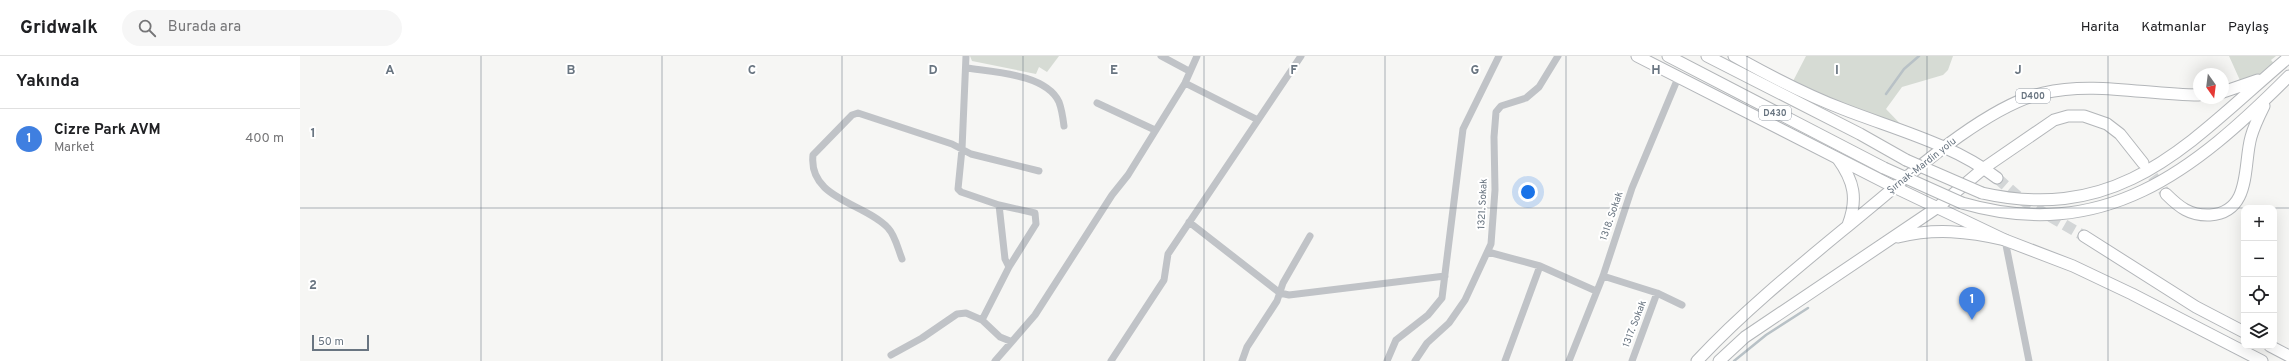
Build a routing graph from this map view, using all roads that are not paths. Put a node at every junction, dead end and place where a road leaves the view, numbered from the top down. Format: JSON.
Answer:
{"nodes":[{"id":1,"x":966,"y":56,"type":"edge"},
{"id":2,"x":1161,"y":56,"type":"edge"},
{"id":3,"x":1197,"y":56,"type":"edge"},
{"id":4,"x":1301,"y":56,"type":"edge"},
{"id":5,"x":1499,"y":56,"type":"edge"},
{"id":6,"x":1558,"y":56,"type":"edge"},
{"id":7,"x":1638,"y":56,"type":"edge"},
{"id":8,"x":1668,"y":56,"type":"edge"},
{"id":9,"x":1707,"y":56,"type":"edge"},
{"id":10,"x":1734,"y":56,"type":"edge"},
{"id":11,"x":2289,"y":57,"type":"edge"},
{"id":12,"x":967,"y":68,"type":"junction"},
{"id":13,"x":1189,"y":71,"type":"junction"},
{"id":14,"x":2266,"y":76,"type":"junction"},
{"id":15,"x":2289,"y":76,"type":"edge"},
{"id":16,"x":1678,"y":78,"type":"junction"},
{"id":17,"x":1185,"y":83,"type":"junction"},
{"id":18,"x":2229,"y":90,"type":"edge"},
{"id":19,"x":2193,"y":95,"type":"edge"},
{"id":20,"x":2268,"y":96,"type":"junction"},
{"id":21,"x":1097,"y":103,"type":"dead end"},
{"id":22,"x":1258,"y":120,"type":"junction"},
{"id":23,"x":1064,"y":126,"type":"dead end"},
{"id":24,"x":1155,"y":130,"type":"junction"},
{"id":25,"x":1943,"y":148,"type":"junction"},
{"id":26,"x":962,"y":149,"type":"junction"},
{"id":27,"x":1838,"y":159,"type":"junction"},
{"id":28,"x":2143,"y":163,"type":"tunnel mouth"},
{"id":29,"x":1984,"y":168,"type":"junction"},
{"id":30,"x":1039,"y":171,"type":"dead end"},
{"id":31,"x":1997,"y":178,"type":"tunnel mouth"},
{"id":32,"x":1894,"y":187,"type":"junction"},
{"id":33,"x":2166,"y":194,"type":"tunnel mouth"},
{"id":34,"x":1000,"y":205,"type":"junction"},
{"id":35,"x":1938,"y":207,"type":"junction"},
{"id":36,"x":1190,"y":222,"type":"junction"},
{"id":37,"x":1848,"y":225,"type":"junction"},
{"id":38,"x":1310,"y":236,"type":"dead end"},
{"id":39,"x":2084,"y":236,"type":"tunnel mouth"},
{"id":40,"x":1889,"y":240,"type":"junction"},
{"id":41,"x":2005,"y":240,"type":"junction"},
{"id":42,"x":1488,"y":252,"type":"junction"},
{"id":43,"x":902,"y":259,"type":"dead end"},
{"id":44,"x":1540,"y":266,"type":"junction"},
{"id":45,"x":1009,"y":267,"type":"junction"},
{"id":46,"x":1445,"y":276,"type":"junction"},
{"id":47,"x":1602,"y":276,"type":"junction"},
{"id":48,"x":1596,"y":291,"type":"junction"},
{"id":49,"x":1280,"y":293,"type":"junction"},
{"id":50,"x":1657,"y":293,"type":"junction"},
{"id":51,"x":1682,"y":306,"type":"dead end"},
{"id":52,"x":982,"y":320,"type":"junction"},
{"id":53,"x":2241,"y":330,"type":"edge"},
{"id":54,"x":1010,"y":341,"type":"junction"},
{"id":55,"x":2276,"y":349,"type":"edge"},
{"id":56,"x":891,"y":355,"type":"dead end"},
{"id":57,"x":2289,"y":356,"type":"edge"},
{"id":58,"x":995,"y":361,"type":"edge"},
{"id":59,"x":1111,"y":361,"type":"edge"},
{"id":60,"x":1242,"y":361,"type":"edge"},
{"id":61,"x":1387,"y":361,"type":"edge"},
{"id":62,"x":1415,"y":361,"type":"edge"},
{"id":63,"x":1505,"y":361,"type":"edge"},
{"id":64,"x":1569,"y":361,"type":"edge"},
{"id":65,"x":1632,"y":361,"type":"edge"},
{"id":66,"x":1697,"y":361,"type":"edge"},
{"id":67,"x":1719,"y":361,"type":"edge"},
{"id":68,"x":2029,"y":361,"type":"edge"},
{"id":69,"x":2262,"y":361,"type":"edge"}],
"edges":[{"from":1,"to":12,"type":"street"},
{"from":2,"to":13,"type":"street"},
{"from":3,"to":13,"type":"street"},
{"from":4,"to":22,"type":"street"},
{"from":5,"to":46,"type":"street"},
{"from":6,"to":42,"type":"street","name":"1321. Sokak"},
{"from":7,"to":16,"type":"main road"},
{"from":8,"to":20,"type":"main road","number":"D430","bridge":true},
{"from":9,"to":14,"type":"main road","number":"D430","bridge":true},
{"from":10,"to":25,"type":"main road"},
{"from":11,"to":14,"type":"main road"},
{"from":12,"to":23,"type":"street"},
{"from":12,"to":26,"type":"street"},
{"from":13,"to":17,"type":"street"},
{"from":14,"to":18,"type":"main road"},
{"from":15,"to":20,"type":"main road"},
{"from":16,"to":27,"type":"main road"},
{"from":16,"to":47,"type":"street","name":"1318. Sokak"},
{"from":17,"to":22,"type":"street"},
{"from":17,"to":24,"type":"street"},
{"from":19,"to":25,"type":"main road","name":"Şırnak-Mardin yolu","number":"D400"},
{"from":20,"to":33,"type":"main road"},
{"from":21,"to":24,"type":"street"},
{"from":22,"to":36,"type":"street"},
{"from":24,"to":54,"type":"street"},
{"from":25,"to":29,"type":"main road"},
{"from":25,"to":32,"type":"main road","name":"Şırnak-Mardin yolu","number":"D400"},
{"from":26,"to":30,"type":"street"},
{"from":26,"to":34,"type":"street"},
{"from":26,"to":43,"type":"street"},
{"from":27,"to":32,"type":"main road"},
{"from":27,"to":37,"type":"main road"},
{"from":28,"to":29,"type":"main road"},
{"from":29,"to":31,"type":"main road"},
{"from":29,"to":35,"type":"main road"},
{"from":32,"to":35,"type":"main road"},
{"from":32,"to":37,"type":"main road","name":"Şırnak-Mardin yolu","number":"D400"},
{"from":34,"to":45,"type":"street"},
{"from":34,"to":45,"type":"street"},
{"from":35,"to":40,"type":"main road"},
{"from":35,"to":41,"type":"main road"},
{"from":36,"to":49,"type":"street"},
{"from":36,"to":59,"type":"street"},
{"from":37,"to":66,"type":"main road","name":"Şırnak-Mardin yolu","number":"D400"},
{"from":38,"to":49,"type":"street"},
{"from":39,"to":53,"type":"main road"},
{"from":40,"to":41,"type":"main road"},
{"from":40,"to":67,"type":"main road"},
{"from":41,"to":68,"type":"street"},
{"from":41,"to":69,"type":"main road"},
{"from":42,"to":44,"type":"street"},
{"from":42,"to":62,"type":"street","name":"1321. Sokak"},
{"from":44,"to":48,"type":"street"},
{"from":44,"to":63,"type":"street"},
{"from":45,"to":52,"type":"street"},
{"from":46,"to":49,"type":"street"},
{"from":46,"to":61,"type":"street"},
{"from":47,"to":48,"type":"street","name":"1318. Sokak"},
{"from":47,"to":50,"type":"street"},
{"from":48,"to":64,"type":"street","name":"1318. Sokak"},
{"from":49,"to":60,"type":"street"},
{"from":50,"to":51,"type":"street"},
{"from":50,"to":65,"type":"street","name":"1317. Sokak"},
{"from":52,"to":54,"type":"street"},
{"from":52,"to":56,"type":"street"},
{"from":54,"to":58,"type":"street"},
{"from":55,"to":57,"type":"main road"}]}
